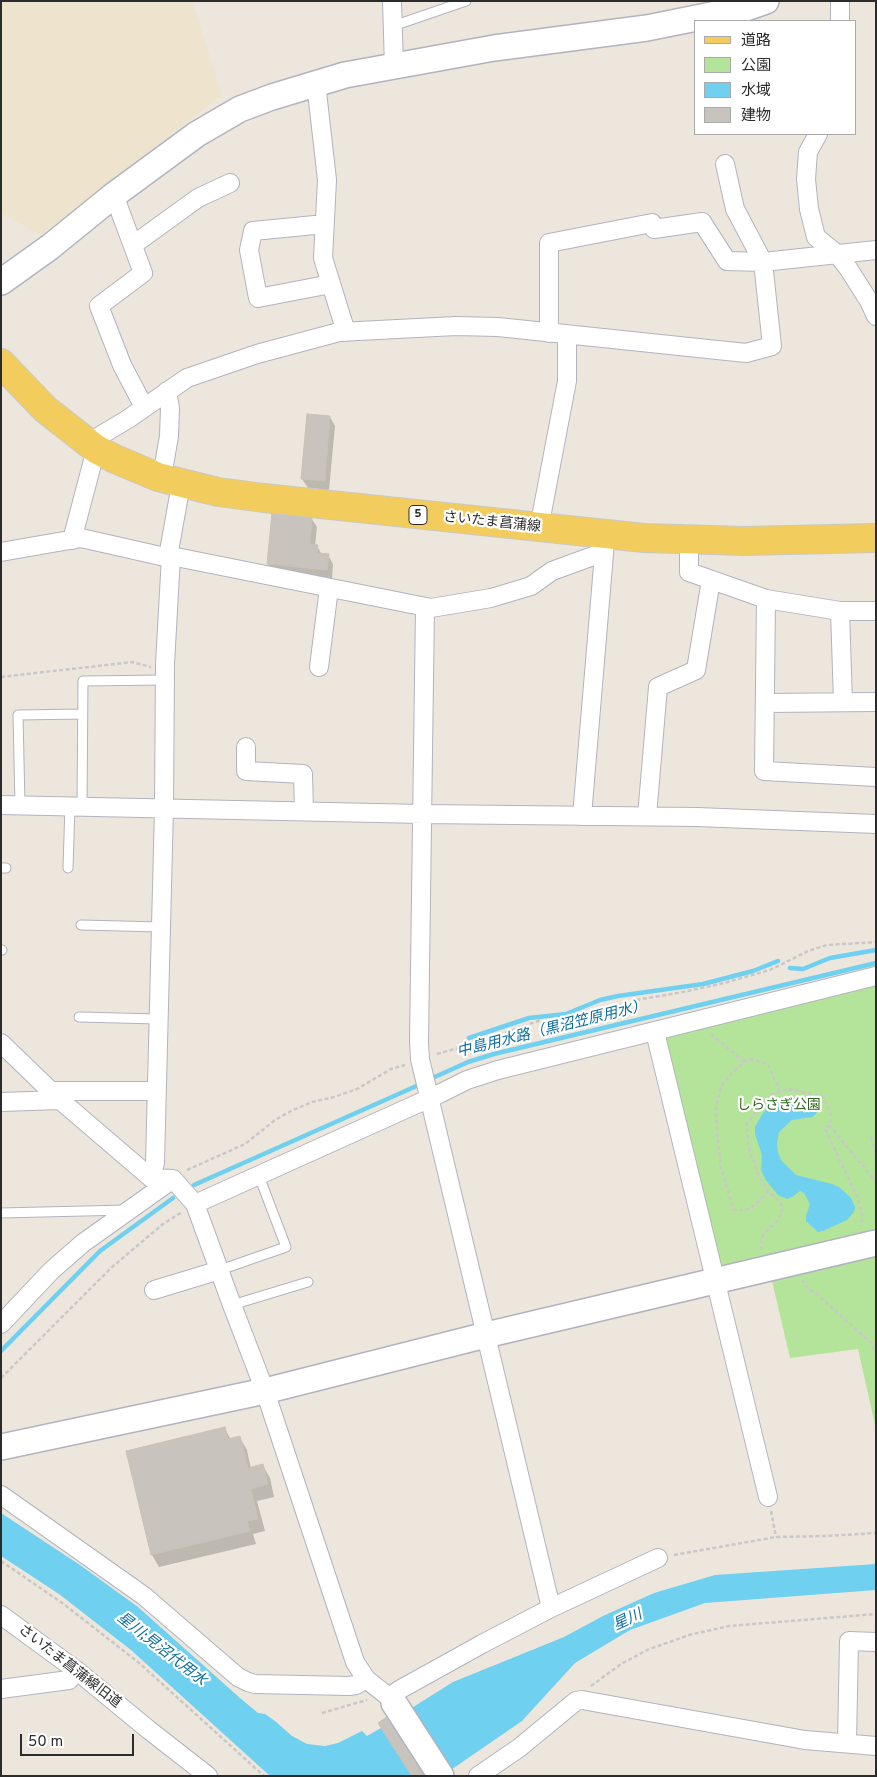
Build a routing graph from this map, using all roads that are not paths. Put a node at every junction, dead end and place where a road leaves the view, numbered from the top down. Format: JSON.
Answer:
{"nodes":[{"id":1,"x":392,"y":1,"type":"edge"},
{"id":2,"x":466,"y":1,"type":"edge"},
{"id":3,"x":766,"y":1,"type":"edge"},
{"id":4,"x":840,"y":1,"type":"edge"},
{"id":5,"x":840,"y":20,"type":"edge"},
{"id":6,"x":393,"y":26,"type":"junction"},
{"id":7,"x":394,"y":68,"type":"junction"},
{"id":8,"x":316,"y":83,"type":"junction"},
{"id":9,"x":817,"y":135,"type":"edge"},
{"id":10,"x":725,"y":164,"type":"dead end"},
{"id":11,"x":230,"y":183,"type":"dead end"},
{"id":12,"x":114,"y":195,"type":"junction"},
{"id":13,"x":325,"y":224,"type":"junction"},
{"id":14,"x":133,"y":245,"type":"junction"},
{"id":15,"x":876,"y":250,"type":"edge"},
{"id":16,"x":836,"y":254,"type":"junction"},
{"id":17,"x":763,"y":262,"type":"junction"},
{"id":18,"x":1,"y":282,"type":"edge"},
{"id":19,"x":331,"y":284,"type":"junction"},
{"id":20,"x":876,"y":316,"type":"edge"},
{"id":21,"x":346,"y":332,"type":"junction"},
{"id":22,"x":558,"y":334,"type":"junction"},
{"id":23,"x":5,"y":373,"type":"edge"},
{"id":24,"x":167,"y":391,"type":"junction"},
{"id":25,"x":144,"y":406,"type":"junction"},
{"id":26,"x":92,"y":446,"type":"junction"},
{"id":27,"x":170,"y":481,"type":"junction"},
{"id":28,"x":539,"y":528,"type":"junction"},
{"id":29,"x":876,"y":538,"type":"edge"},
{"id":30,"x":72,"y":540,"type":"junction"},
{"id":31,"x":689,"y":540,"type":"junction"},
{"id":32,"x":605,"y":543,"type":"junction"},
{"id":33,"x":1,"y":552,"type":"edge"},
{"id":34,"x":170,"y":557,"type":"junction"},
{"id":35,"x":711,"y":580,"type":"junction"},
{"id":36,"x":329,"y":588,"type":"junction"},
{"id":37,"x":766,"y":599,"type":"junction"},
{"id":38,"x":425,"y":607,"type":"junction"},
{"id":39,"x":840,"y":611,"type":"junction"},
{"id":40,"x":876,"y":611,"type":"edge"},
{"id":41,"x":319,"y":667,"type":"dead end"},
{"id":42,"x":165,"y":680,"type":"junction"},
{"id":43,"x":843,"y":702,"type":"junction"},
{"id":44,"x":876,"y":702,"type":"edge"},
{"id":45,"x":765,"y":703,"type":"junction"},
{"id":46,"x":82,"y":714,"type":"junction"},
{"id":47,"x":246,"y":747,"type":"dead end"},
{"id":48,"x":876,"y":777,"type":"edge"},
{"id":49,"x":1,"y":805,"type":"edge"},
{"id":50,"x":20,"y":805,"type":"junction"},
{"id":51,"x":76,"y":806,"type":"junction"},
{"id":52,"x":164,"y":808,"type":"junction"},
{"id":53,"x":304,"y":811,"type":"junction"},
{"id":54,"x":423,"y":814,"type":"junction"},
{"id":55,"x":582,"y":816,"type":"junction"},
{"id":56,"x":647,"y":816,"type":"junction"},
{"id":57,"x":876,"y":824,"type":"edge"},
{"id":58,"x":68,"y":868,"type":"dead end"},
{"id":59,"x":81,"y":925,"type":"dead end"},
{"id":60,"x":161,"y":927,"type":"junction"},
{"id":61,"x":876,"y":976,"type":"edge"},
{"id":62,"x":79,"y":1017,"type":"dead end"},
{"id":63,"x":158,"y":1020,"type":"junction"},
{"id":64,"x":655,"y":1032,"type":"junction"},
{"id":65,"x":1,"y":1043,"type":"edge"},
{"id":66,"x":156,"y":1091,"type":"junction"},
{"id":67,"x":56,"y":1095,"type":"junction"},
{"id":68,"x":428,"y":1095,"type":"junction"},
{"id":69,"x":1,"y":1102,"type":"edge"},
{"id":70,"x":259,"y":1176,"type":"junction"},
{"id":71,"x":151,"y":1178,"type":"junction"},
{"id":72,"x":175,"y":1181,"type":"junction"},
{"id":73,"x":192,"y":1201,"type":"junction"},
{"id":74,"x":132,"y":1210,"type":"junction"},
{"id":75,"x":1,"y":1213,"type":"edge"},
{"id":76,"x":866,"y":1236,"type":"edge"},
{"id":77,"x":220,"y":1270,"type":"junction"},
{"id":78,"x":715,"y":1280,"type":"junction"},
{"id":79,"x":308,"y":1282,"type":"dead end"},
{"id":80,"x":154,"y":1290,"type":"dead end"},
{"id":81,"x":232,"y":1305,"type":"junction"},
{"id":82,"x":1,"y":1324,"type":"edge"},
{"id":83,"x":486,"y":1335,"type":"junction"},
{"id":84,"x":266,"y":1390,"type":"junction"},
{"id":85,"x":1,"y":1448,"type":"edge"},
{"id":86,"x":1,"y":1495,"type":"edge"},
{"id":87,"x":768,"y":1497,"type":"road end"},
{"id":88,"x":658,"y":1558,"type":"road end"},
{"id":89,"x":551,"y":1608,"type":"junction"},
{"id":90,"x":1,"y":1615,"type":"edge"},
{"id":91,"x":876,"y":1642,"type":"edge"},
{"id":92,"x":76,"y":1670,"type":"junction"},
{"id":93,"x":366,"y":1679,"type":"junction"},
{"id":94,"x":1,"y":1689,"type":"edge"},
{"id":95,"x":385,"y":1700,"type":"junction"},
{"id":96,"x":847,"y":1743,"type":"junction"},
{"id":97,"x":876,"y":1746,"type":"edge"},
{"id":98,"x":208,"y":1776,"type":"edge"},
{"id":99,"x":441,"y":1776,"type":"edge"},
{"id":100,"x":478,"y":1776,"type":"edge"}],
"edges":[{"from":1,"to":6,"type":"street"},
{"from":2,"to":6,"type":"lane"},
{"from":3,"to":7,"type":"street"},
{"from":4,"to":5,"type":"street"},
{"from":6,"to":7,"type":"street"},
{"from":7,"to":8,"type":"street"},
{"from":8,"to":12,"type":"street"},
{"from":8,"to":13,"type":"street"},
{"from":9,"to":16,"type":"street"},
{"from":10,"to":17,"type":"street"},
{"from":11,"to":14,"type":"street"},
{"from":12,"to":14,"type":"street"},
{"from":12,"to":18,"type":"street"},
{"from":13,"to":19,"type":"street"},
{"from":13,"to":19,"type":"street"},
{"from":14,"to":25,"type":"street"},
{"from":15,"to":16,"type":"street"},
{"from":16,"to":17,"type":"street"},
{"from":16,"to":20,"type":"street"},
{"from":17,"to":22,"type":"street"},
{"from":17,"to":22,"type":"street"},
{"from":19,"to":21,"type":"street"},
{"from":21,"to":22,"type":"street"},
{"from":21,"to":24,"type":"street"},
{"from":22,"to":28,"type":"street"},
{"from":23,"to":26,"type":"main road","name":"さいたま菖蒲線","number":"5"},
{"from":24,"to":25,"type":"street"},
{"from":24,"to":27,"type":"street"},
{"from":25,"to":26,"type":"street"},
{"from":26,"to":27,"type":"main road","name":"さいたま菖蒲線","number":"5"},
{"from":26,"to":30,"type":"street"},
{"from":27,"to":28,"type":"main road","name":"さいたま菖蒲線","number":"5"},
{"from":27,"to":34,"type":"street"},
{"from":28,"to":32,"type":"main road","name":"さいたま菖蒲線","number":"5"},
{"from":29,"to":31,"type":"main road","name":"さいたま菖蒲線","number":"5"},
{"from":30,"to":33,"type":"street"},
{"from":30,"to":34,"type":"street"},
{"from":31,"to":32,"type":"main road","name":"さいたま菖蒲線","number":"5"},
{"from":31,"to":35,"type":"street"},
{"from":32,"to":38,"type":"street"},
{"from":32,"to":55,"type":"street"},
{"from":34,"to":36,"type":"street"},
{"from":34,"to":42,"type":"street"},
{"from":35,"to":37,"type":"street"},
{"from":35,"to":56,"type":"street"},
{"from":36,"to":38,"type":"street"},
{"from":36,"to":41,"type":"street"},
{"from":37,"to":39,"type":"street"},
{"from":37,"to":45,"type":"street"},
{"from":38,"to":54,"type":"street"},
{"from":39,"to":40,"type":"street"},
{"from":39,"to":43,"type":"street"},
{"from":42,"to":46,"type":"lane"},
{"from":42,"to":52,"type":"street"},
{"from":43,"to":44,"type":"street"},
{"from":43,"to":45,"type":"street"},
{"from":45,"to":48,"type":"street"},
{"from":46,"to":50,"type":"lane"},
{"from":46,"to":51,"type":"lane"},
{"from":47,"to":53,"type":"street"},
{"from":49,"to":50,"type":"street"},
{"from":50,"to":51,"type":"street"},
{"from":51,"to":52,"type":"street"},
{"from":51,"to":58,"type":"lane"},
{"from":52,"to":53,"type":"street"},
{"from":52,"to":60,"type":"street"},
{"from":53,"to":54,"type":"street"},
{"from":54,"to":55,"type":"street"},
{"from":54,"to":68,"type":"street"},
{"from":55,"to":56,"type":"street"},
{"from":56,"to":57,"type":"street"},
{"from":59,"to":60,"type":"lane"},
{"from":60,"to":63,"type":"street"},
{"from":61,"to":64,"type":"street"},
{"from":62,"to":63,"type":"lane"},
{"from":63,"to":66,"type":"street"},
{"from":64,"to":68,"type":"street"},
{"from":64,"to":78,"type":"street"},
{"from":65,"to":67,"type":"street"},
{"from":66,"to":67,"type":"street"},
{"from":66,"to":71,"type":"street"},
{"from":67,"to":69,"type":"street"},
{"from":67,"to":71,"type":"street"},
{"from":68,"to":70,"type":"street"},
{"from":68,"to":83,"type":"street"},
{"from":70,"to":73,"type":"street"},
{"from":70,"to":77,"type":"lane"},
{"from":71,"to":72,"type":"street"},
{"from":72,"to":73,"type":"street"},
{"from":72,"to":74,"type":"street"},
{"from":73,"to":77,"type":"street"},
{"from":74,"to":75,"type":"lane"},
{"from":74,"to":82,"type":"street"},
{"from":76,"to":78,"type":"street"},
{"from":77,"to":80,"type":"street"},
{"from":77,"to":81,"type":"street"},
{"from":78,"to":83,"type":"street"},
{"from":78,"to":87,"type":"street"},
{"from":79,"to":81,"type":"lane"},
{"from":81,"to":84,"type":"street"},
{"from":83,"to":84,"type":"street"},
{"from":83,"to":89,"type":"street"},
{"from":84,"to":85,"type":"street"},
{"from":84,"to":93,"type":"street"},
{"from":86,"to":93,"type":"street"},
{"from":88,"to":89,"type":"street"},
{"from":89,"to":95,"type":"street"},
{"from":90,"to":92,"type":"street","name":"さいたま菖蒲線旧道"},
{"from":91,"to":96,"type":"street"},
{"from":92,"to":94,"type":"street"},
{"from":92,"to":98,"type":"street","name":"さいたま菖蒲線旧道"},
{"from":93,"to":95,"type":"street"},
{"from":95,"to":99,"type":"street"},
{"from":96,"to":97,"type":"street"},
{"from":96,"to":100,"type":"street"}]}
